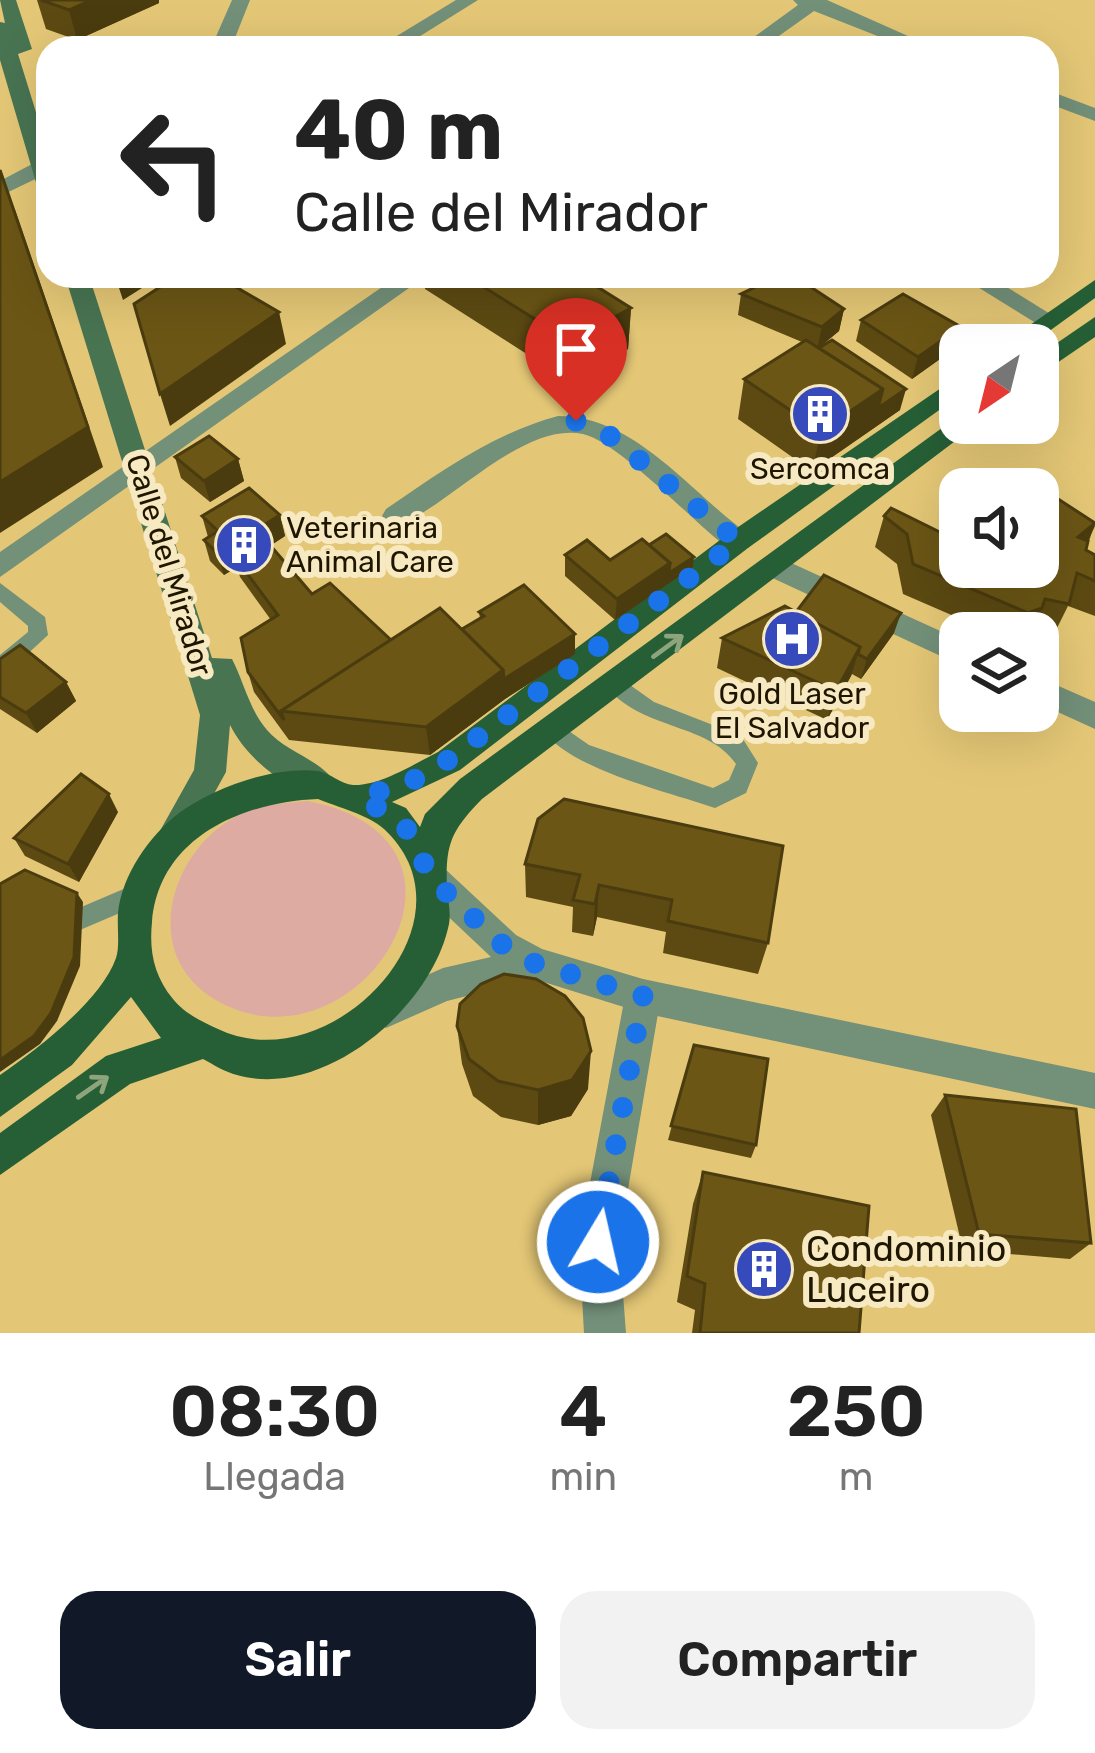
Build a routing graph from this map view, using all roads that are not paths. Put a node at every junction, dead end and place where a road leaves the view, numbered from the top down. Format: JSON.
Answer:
{"nodes":[{"id":1,"x":7,"y":0,"type":"edge"},
{"id":2,"x":241,"y":0,"type":"edge"},
{"id":3,"x":469,"y":0,"type":"edge"},
{"id":4,"x":811,"y":1,"type":"edge"},
{"id":5,"x":0,"y":28,"type":"edge"},
{"id":6,"x":226,"y":36,"type":"edge"},
{"id":7,"x":408,"y":36,"type":"edge"},
{"id":8,"x":764,"y":36,"type":"edge"},
{"id":9,"x":896,"y":36,"type":"edge"},
{"id":10,"x":36,"y":91,"type":"edge"},
{"id":11,"x":1059,"y":101,"type":"edge"},
{"id":12,"x":1095,"y":115,"type":"edge"},
{"id":13,"x":36,"y":147,"type":"edge"},
{"id":14,"x":36,"y":180,"type":"edge"},
{"id":15,"x":0,"y":190,"type":"edge"},
{"id":16,"x":1095,"y":286,"type":"edge"},
{"id":17,"x":81,"y":288,"type":"edge"},
{"id":18,"x":98,"y":288,"type":"edge"},
{"id":19,"x":397,"y":288,"type":"edge"},
{"id":20,"x":993,"y":288,"type":"edge"},
{"id":21,"x":1048,"y":320,"type":"junction"},
{"id":22,"x":1042,"y":324,"type":"edge"},
{"id":23,"x":1090,"y":336,"type":"edge"},
{"id":24,"x":1059,"y":355,"type":"edge"},
{"id":25,"x":939,"y":398,"type":"edge"},
{"id":26,"x":939,"y":443,"type":"edge"},
{"id":27,"x":147,"y":463,"type":"junction"},
{"id":28,"x":396,"y":516,"type":"dead end"},
{"id":29,"x":738,"y":541,"type":"junction"},
{"id":30,"x":0,"y":566,"type":"edge"},
{"id":31,"x":776,"y":567,"type":"junction"},
{"id":32,"x":0,"y":591,"type":"edge"},
{"id":33,"x":939,"y":642,"type":"edge"},
{"id":34,"x":0,"y":667,"type":"edge"},
{"id":35,"x":616,"y":684,"type":"junction"},
{"id":36,"x":1059,"y":699,"type":"edge"},
{"id":37,"x":1095,"y":716,"type":"edge"},
{"id":38,"x":554,"y":729,"type":"junction"},
{"id":39,"x":320,"y":785,"type":"junction"},
{"id":40,"x":361,"y":796,"type":"junction"},
{"id":41,"x":166,"y":848,"type":"junction"},
{"id":42,"x":431,"y":875,"type":"junction"},
{"id":43,"x":140,"y":892,"type":"junction"},
{"id":44,"x":80,"y":920,"type":"edge"},
{"id":45,"x":134,"y":960,"type":"junction"},
{"id":46,"x":534,"y":963,"type":"junction"},
{"id":47,"x":643,"y":996,"type":"junction"},
{"id":48,"x":386,"y":1011,"type":"junction"},
{"id":49,"x":200,"y":1043,"type":"junction"},
{"id":50,"x":1095,"y":1091,"type":"edge"},
{"id":51,"x":0,"y":1098,"type":"edge"},
{"id":52,"x":0,"y":1156,"type":"edge"},
{"id":53,"x":604,"y":1333,"type":"edge"}],
"edges":[{"from":1,"to":10,"type":"main road"},
{"from":2,"to":6,"type":"street"},
{"from":3,"to":7,"type":"street"},
{"from":4,"to":8,"type":"street"},
{"from":4,"to":9,"type":"street"},
{"from":5,"to":13,"type":"main road"},
{"from":11,"to":12,"type":"street"},
{"from":14,"to":15,"type":"street"},
{"from":16,"to":21,"type":"main road"},
{"from":17,"to":27,"type":"main road","name":"Calle del Mirador"},
{"from":18,"to":27,"type":"main road","name":"Calle del Mirador"},
{"from":19,"to":27,"type":"street"},
{"from":20,"to":21,"type":"street"},
{"from":21,"to":22,"type":"main road"},
{"from":23,"to":24,"type":"main road"},
{"from":25,"to":29,"type":"main road"},
{"from":26,"to":31,"type":"main road"},
{"from":27,"to":30,"type":"street"},
{"from":27,"to":39,"type":"main road","name":"Calle del Mirador"},
{"from":27,"to":41,"type":"main road","name":"Calle del Mirador"},
{"from":28,"to":29,"type":"street"},
{"from":29,"to":40,"type":"main road"},
{"from":31,"to":33,"type":"street"},
{"from":35,"to":31,"type":"main road","one_way":true},
{"from":32,"to":34,"type":"lane"},
{"from":35,"to":38,"type":"main road"},
{"from":35,"to":38,"type":"lane"},
{"from":36,"to":37,"type":"street"},
{"from":38,"to":42,"type":"main road"},
{"from":39,"to":40,"type":"main road"},
{"from":39,"to":41,"type":"main road"},
{"from":40,"to":42,"type":"main road"},
{"from":41,"to":43,"type":"main road"},
{"from":42,"to":46,"type":"street"},
{"from":42,"to":48,"type":"main road"},
{"from":43,"to":44,"type":"lane"},
{"from":43,"to":45,"type":"main road"},
{"from":45,"to":49,"type":"main road"},
{"from":45,"to":51,"type":"main road"},
{"from":46,"to":47,"type":"street"},
{"from":46,"to":48,"type":"street"},
{"from":47,"to":50,"type":"street"},
{"from":47,"to":53,"type":"street"},
{"from":48,"to":49,"type":"main road"},
{"from":52,"to":49,"type":"main road","one_way":true}]}
